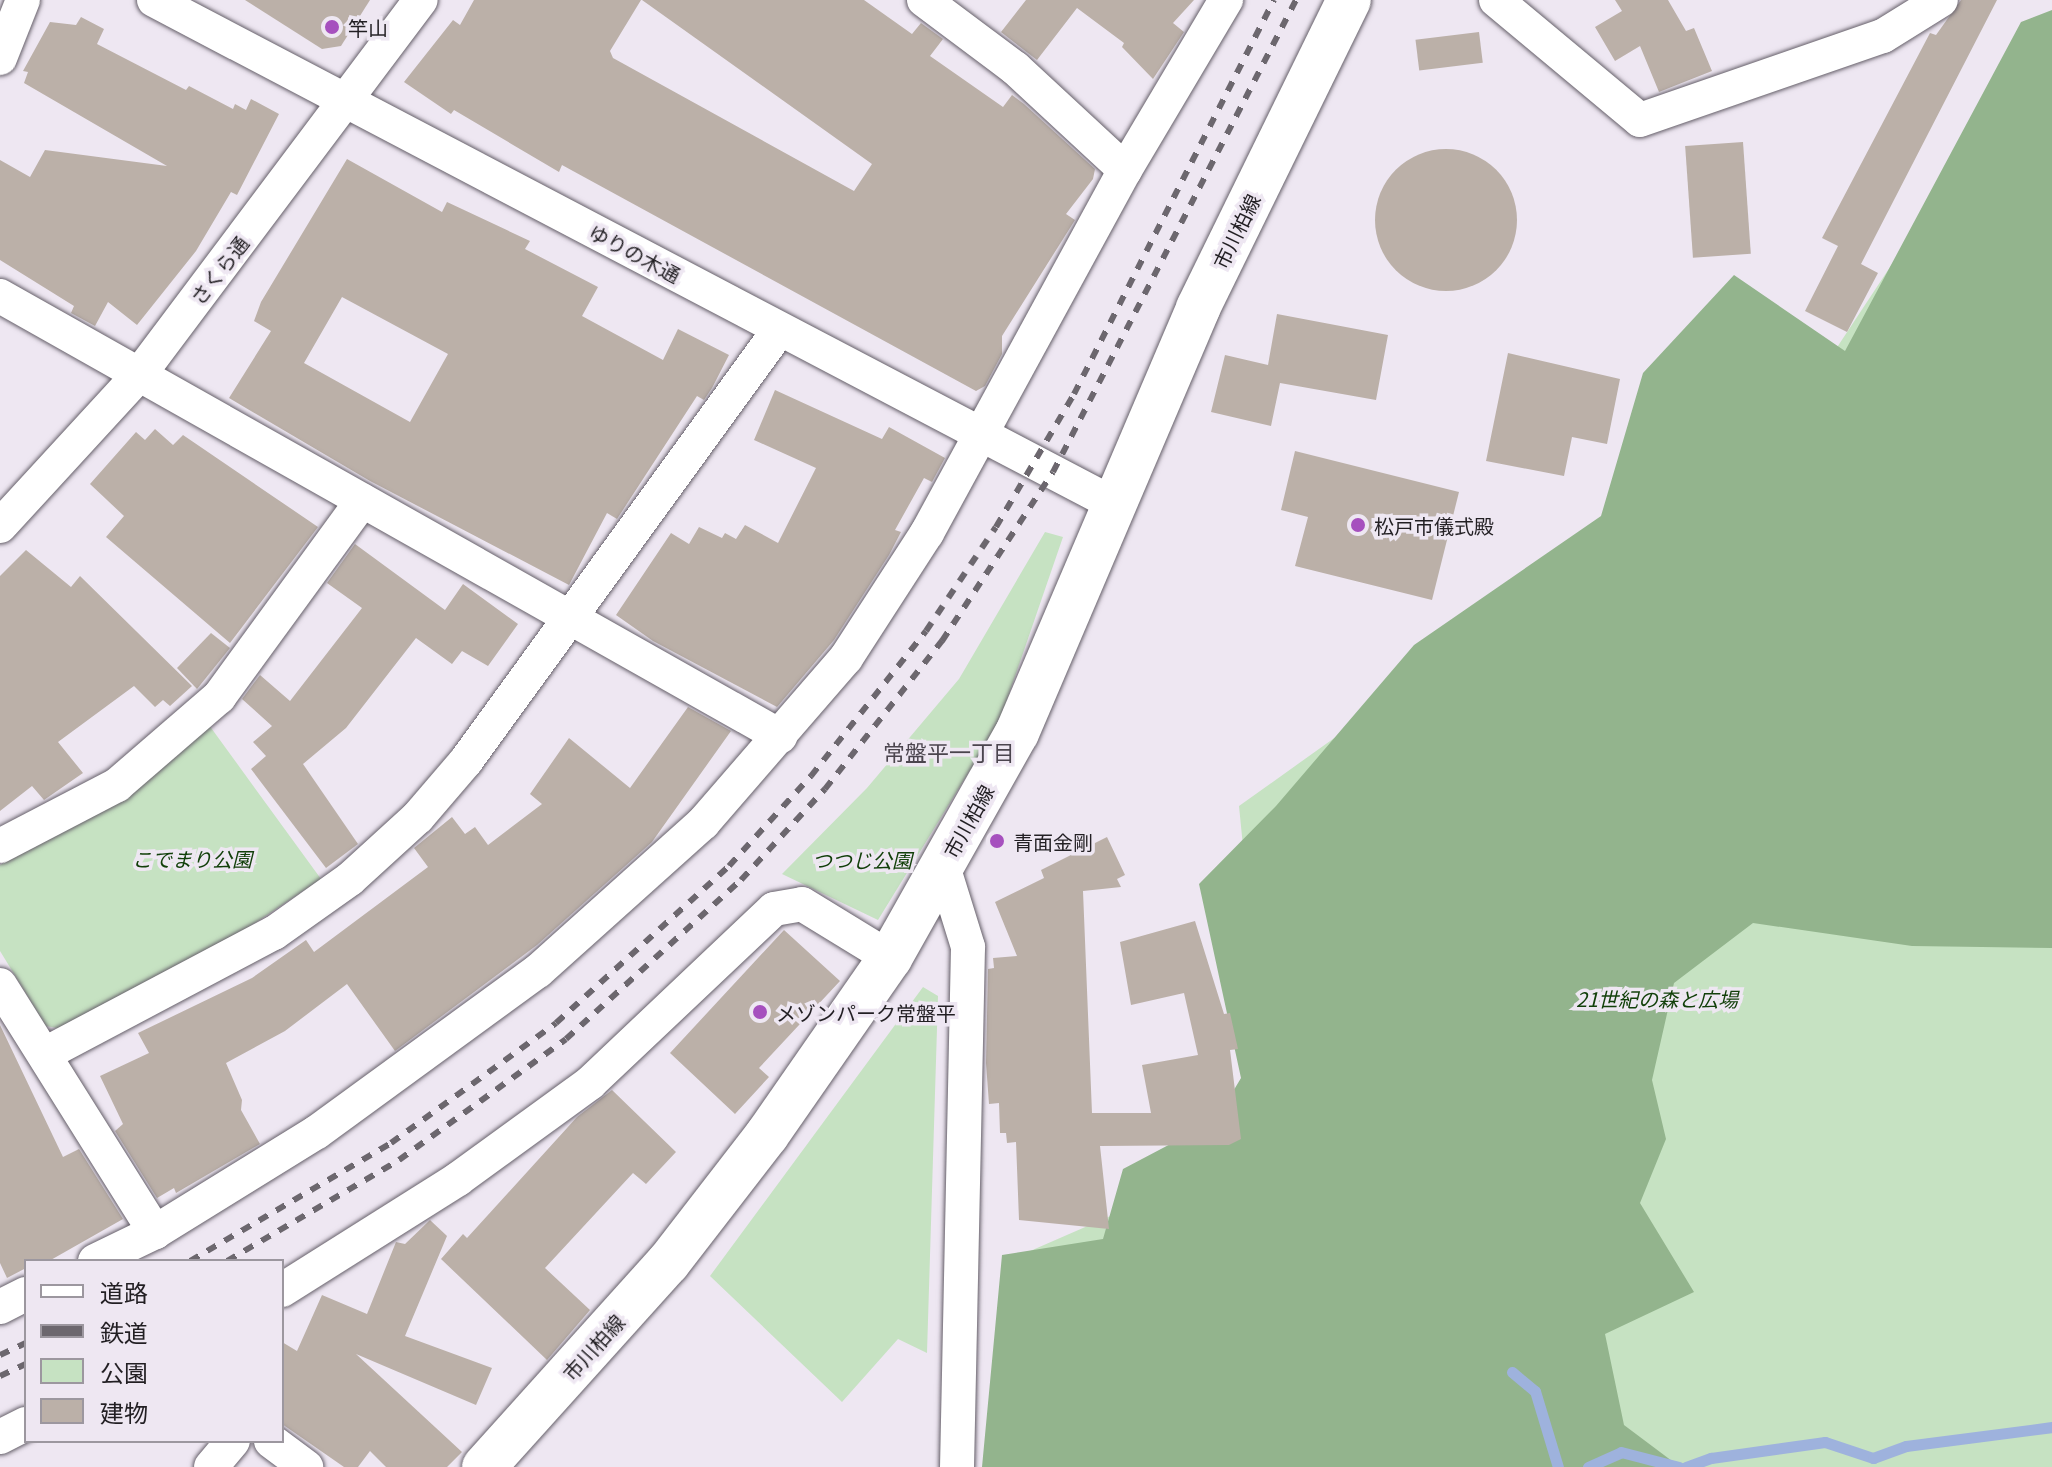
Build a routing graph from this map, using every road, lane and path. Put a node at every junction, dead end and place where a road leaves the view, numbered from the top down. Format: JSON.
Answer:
{"nodes":[{"id":1,"x":23,"y":0,"type":"edge"},
{"id":2,"x":154,"y":0,"type":"edge"},
{"id":3,"x":421,"y":0,"type":"edge"},
{"id":4,"x":924,"y":0,"type":"edge"},
{"id":5,"x":1226,"y":0,"type":"edge"},
{"id":6,"x":1349,"y":0,"type":"edge"},
{"id":7,"x":1496,"y":0,"type":"edge"},
{"id":8,"x":1941,"y":0,"type":"edge"},
{"id":9,"x":0,"y":58,"type":"edge"},
{"id":10,"x":347,"y":104,"type":"junction"},
{"id":11,"x":1125,"y":170,"type":"junction"},
{"id":12,"x":0,"y":296,"type":"edge"},
{"id":13,"x":779,"y":330,"type":"junction"},
{"id":14,"x":139,"y":375,"type":"junction"},
{"id":15,"x":980,"y":436,"type":"junction"},
{"id":16,"x":362,"y":501,"type":"junction"},
{"id":17,"x":1116,"y":505,"type":"junction"},
{"id":18,"x":0,"y":526,"type":"edge"},
{"id":19,"x":571,"y":618,"type":"junction"},
{"id":20,"x":780,"y":736,"type":"junction"},
{"id":21,"x":0,"y":846,"type":"edge"},
{"id":22,"x":943,"y":866,"type":"junction"},
{"id":23,"x":890,"y":958,"type":"junction"},
{"id":24,"x":0,"y":985,"type":"edge"},
{"id":25,"x":45,"y":1054,"type":"junction"},
{"id":26,"x":155,"y":1232,"type":"junction"},
{"id":27,"x":99,"y":1259,"type":"edge"},
{"id":28,"x":284,"y":1289,"type":"edge"},
{"id":29,"x":24,"y":1295,"type":"edge"},
{"id":30,"x":0,"y":1307,"type":"edge"},
{"id":31,"x":24,"y":1425,"type":"edge"},
{"id":32,"x":0,"y":1437,"type":"edge"},
{"id":33,"x":231,"y":1443,"type":"edge"},
{"id":34,"x":274,"y":1443,"type":"edge"},
{"id":35,"x":211,"y":1467,"type":"edge"},
{"id":36,"x":306,"y":1467,"type":"edge"},
{"id":37,"x":484,"y":1467,"type":"edge"},
{"id":38,"x":957,"y":1467,"type":"edge"}],
"edges":[{"from":1,"to":9,"type":"street"},
{"from":2,"to":10,"type":"street","name":"ゆりの木通"},
{"from":3,"to":10,"type":"street","name":"さくら通"},
{"from":4,"to":11,"type":"street"},
{"from":5,"to":11,"type":"street"},
{"from":6,"to":17,"type":"main road","name":"市川柏線"},
{"from":7,"to":8,"type":"street"},
{"from":10,"to":13,"type":"street","name":"ゆりの木通"},
{"from":10,"to":14,"type":"street","name":"さくら通"},
{"from":11,"to":15,"type":"street"},
{"from":12,"to":14,"type":"street"},
{"from":13,"to":15,"type":"street","name":"ゆりの木通"},
{"from":13,"to":19,"type":"street"},
{"from":14,"to":16,"type":"street"},
{"from":14,"to":18,"type":"street","name":"さくら通"},
{"from":15,"to":17,"type":"street","name":"ゆりの木通"},
{"from":15,"to":20,"type":"street"},
{"from":16,"to":19,"type":"street"},
{"from":16,"to":21,"type":"street"},
{"from":17,"to":22,"type":"main road","name":"市川柏線"},
{"from":19,"to":20,"type":"street"},
{"from":19,"to":25,"type":"street"},
{"from":20,"to":26,"type":"street"},
{"from":22,"to":23,"type":"main road","name":"市川柏線"},
{"from":22,"to":38,"type":"street"},
{"from":23,"to":28,"type":"street"},
{"from":23,"to":37,"type":"main road","name":"市川柏線"},
{"from":24,"to":25,"type":"street"},
{"from":25,"to":26,"type":"street"},
{"from":26,"to":27,"type":"street"},
{"from":29,"to":30,"type":"street"},
{"from":31,"to":32,"type":"street"},
{"from":33,"to":35,"type":"street"},
{"from":34,"to":36,"type":"street"}]}
